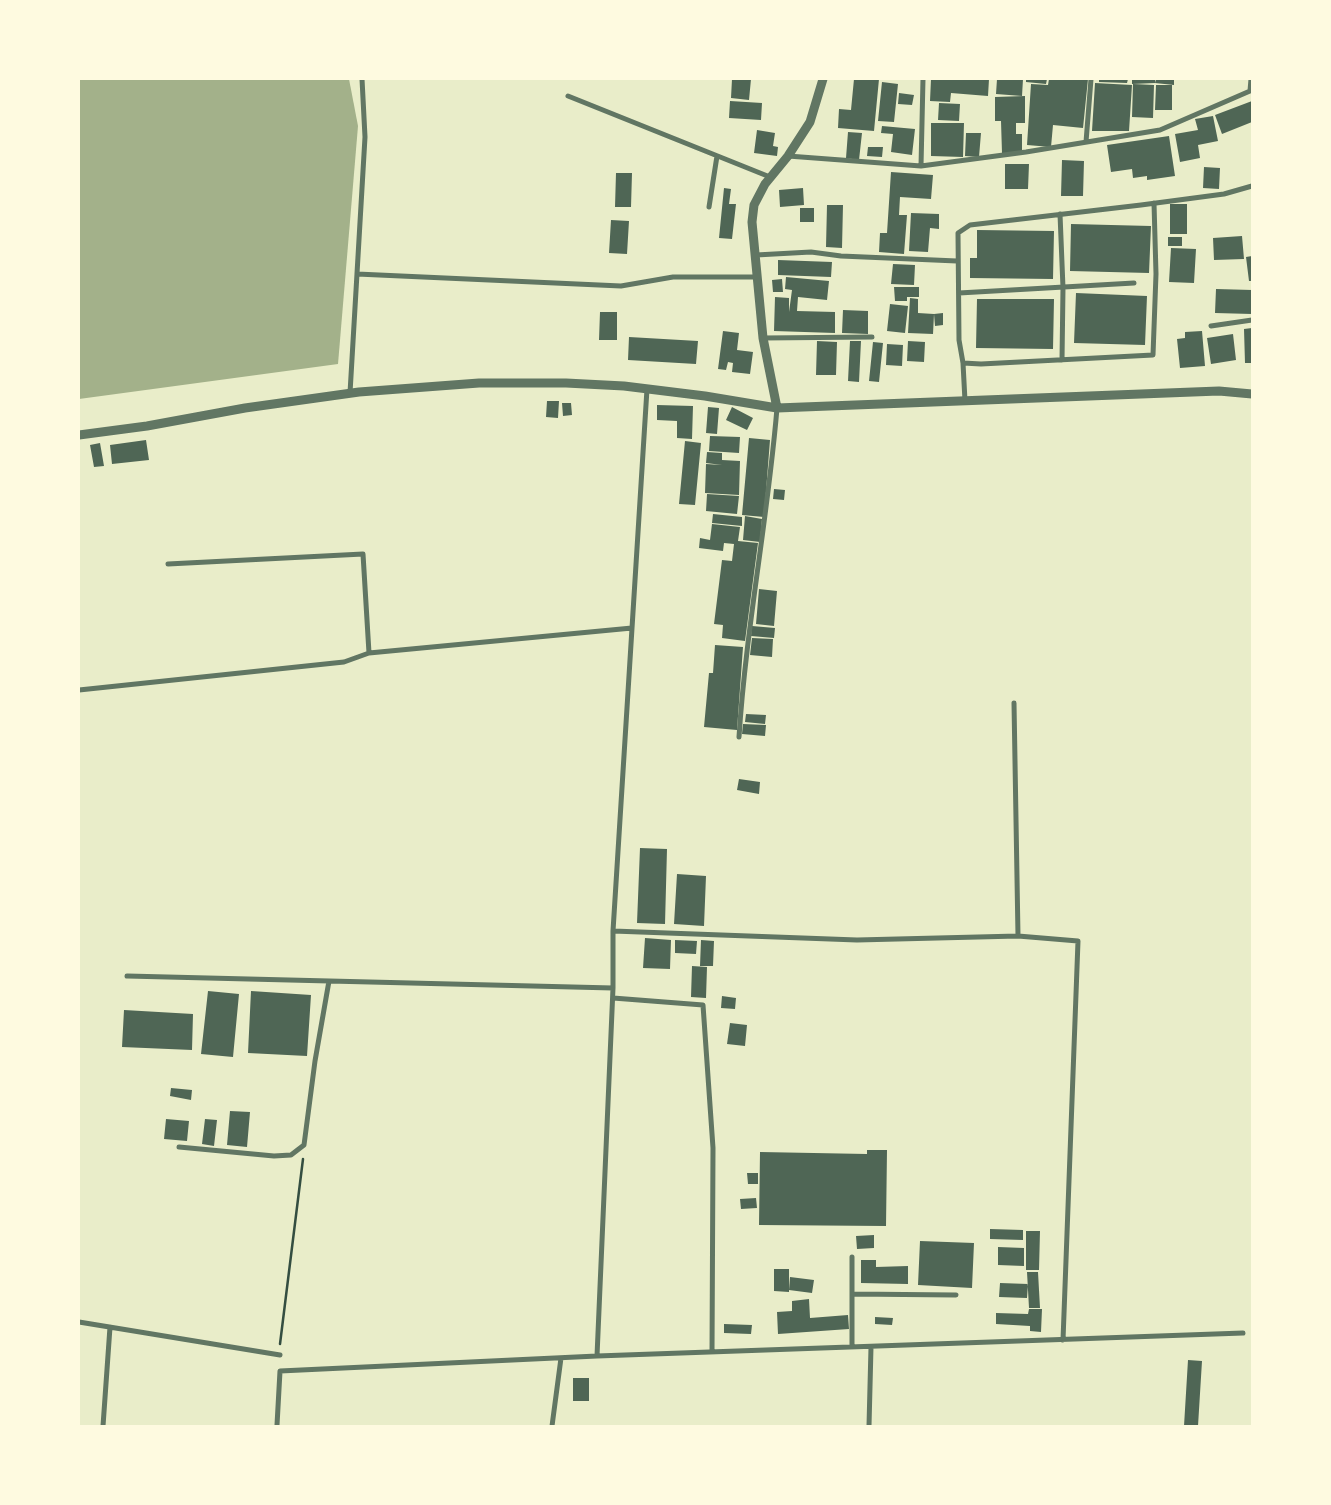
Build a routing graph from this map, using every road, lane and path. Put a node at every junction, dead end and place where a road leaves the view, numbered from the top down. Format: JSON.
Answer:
{"nodes":[{"id":1,"x":362,"y":79,"type":"edge"},
{"id":2,"x":823,"y":79,"type":"edge"},
{"id":3,"x":923,"y":79,"type":"edge"},
{"id":4,"x":1091,"y":79,"type":"edge"},
{"id":5,"x":1251,"y":79,"type":"edge"},
{"id":6,"x":1251,"y":91,"type":"edge"},
{"id":7,"x":568,"y":96,"type":"dead end"},
{"id":8,"x":1086,"y":142,"type":"junction"},
{"id":9,"x":717,"y":156,"type":"junction"},
{"id":10,"x":788,"y":156,"type":"junction"},
{"id":11,"x":921,"y":166,"type":"junction"},
{"id":12,"x":770,"y":177,"type":"junction"},
{"id":13,"x":1252,"y":186,"type":"edge"},
{"id":14,"x":1154,"y":202,"type":"junction"},
{"id":15,"x":709,"y":207,"type":"dead end"},
{"id":16,"x":1060,"y":214,"type":"junction"},
{"id":17,"x":756,"y":255,"type":"junction"},
{"id":18,"x":957,"y":261,"type":"junction"},
{"id":19,"x":356,"y":274,"type":"junction"},
{"id":20,"x":758,"y":277,"type":"junction"},
{"id":21,"x":1134,"y":283,"type":"dead end"},
{"id":22,"x":1063,"y":288,"type":"junction"},
{"id":23,"x":959,"y":293,"type":"junction"},
{"id":24,"x":1252,"y":320,"type":"edge"},
{"id":25,"x":1211,"y":326,"type":"dead end"},
{"id":26,"x":872,"y":337,"type":"dead end"},
{"id":27,"x":763,"y":338,"type":"junction"},
{"id":28,"x":1062,"y":360,"type":"junction"},
{"id":29,"x":963,"y":363,"type":"junction"},
{"id":30,"x":647,"y":389,"type":"junction"},
{"id":31,"x":350,"y":393,"type":"junction"},
{"id":32,"x":1252,"y":394,"type":"edge"},
{"id":33,"x":965,"y":401,"type":"junction"},
{"id":34,"x":777,"y":408,"type":"junction"},
{"id":35,"x":79,"y":435,"type":"edge"},
{"id":36,"x":168,"y":564,"type":"dead end"},
{"id":37,"x":632,"y":628,"type":"junction"},
{"id":38,"x":369,"y":653,"type":"junction"},
{"id":39,"x":79,"y":690,"type":"edge"},
{"id":40,"x":1014,"y":703,"type":"dead end"},
{"id":41,"x":739,"y":736,"type":"dead end"},
{"id":42,"x":613,"y":931,"type":"junction"},
{"id":43,"x":1018,"y":936,"type":"junction"},
{"id":44,"x":127,"y":976,"type":"dead end"},
{"id":45,"x":329,"y":981,"type":"junction"},
{"id":46,"x":614,"y":988,"type":"junction"},
{"id":47,"x":613,"y":998,"type":"junction"},
{"id":48,"x":304,"y":1145,"type":"junction"},
{"id":49,"x":179,"y":1147,"type":"dead end"},
{"id":50,"x":852,"y":1257,"type":"dead end"},
{"id":51,"x":852,"y":1294,"type":"junction"},
{"id":52,"x":956,"y":1295,"type":"dead end"},
{"id":53,"x":79,"y":1322,"type":"edge"},
{"id":54,"x":110,"y":1327,"type":"junction"},
{"id":55,"x":1243,"y":1333,"type":"dead end"},
{"id":56,"x":1063,"y":1340,"type":"junction"},
{"id":57,"x":871,"y":1346,"type":"junction"},
{"id":58,"x":852,"y":1347,"type":"junction"},
{"id":59,"x":712,"y":1352,"type":"junction"},
{"id":60,"x":280,"y":1356,"type":"joint"},
{"id":61,"x":597,"y":1356,"type":"junction"},
{"id":62,"x":561,"y":1358,"type":"junction"},
{"id":63,"x":277,"y":1425,"type":"edge"},
{"id":64,"x":103,"y":1426,"type":"edge"},
{"id":65,"x":552,"y":1426,"type":"edge"},
{"id":66,"x":869,"y":1426,"type":"edge"}],
"edges":[{"from":1,"to":19,"type":"street"},
{"from":2,"to":10,"type":"street"},
{"from":3,"to":11,"type":"street"},
{"from":4,"to":8,"type":"street"},
{"from":5,"to":6,"type":"street"},
{"from":6,"to":8,"type":"street"},
{"from":7,"to":9,"type":"street"},
{"from":8,"to":11,"type":"street"},
{"from":9,"to":12,"type":"street"},
{"from":9,"to":15,"type":"street"},
{"from":10,"to":11,"type":"street"},
{"from":10,"to":12,"type":"street"},
{"from":12,"to":17,"type":"street"},
{"from":13,"to":14,"type":"street"},
{"from":14,"to":16,"type":"street"},
{"from":14,"to":28,"type":"street"},
{"from":16,"to":18,"type":"street"},
{"from":16,"to":22,"type":"street"},
{"from":17,"to":18,"type":"street"},
{"from":17,"to":20,"type":"street"},
{"from":18,"to":23,"type":"street"},
{"from":19,"to":20,"type":"street"},
{"from":19,"to":31,"type":"street"},
{"from":20,"to":27,"type":"street"},
{"from":21,"to":22,"type":"street"},
{"from":22,"to":23,"type":"street"},
{"from":22,"to":28,"type":"street"},
{"from":23,"to":29,"type":"street"},
{"from":24,"to":25,"type":"street"},
{"from":26,"to":27,"type":"street"},
{"from":27,"to":34,"type":"street"},
{"from":28,"to":29,"type":"street"},
{"from":29,"to":33,"type":"street"},
{"from":30,"to":31,"type":"street"},
{"from":30,"to":34,"type":"street"},
{"from":30,"to":37,"type":"street"},
{"from":31,"to":35,"type":"street"},
{"from":32,"to":33,"type":"street"},
{"from":33,"to":34,"type":"street"},
{"from":34,"to":41,"type":"street"},
{"from":36,"to":38,"type":"street"},
{"from":37,"to":38,"type":"street"},
{"from":37,"to":42,"type":"street"},
{"from":38,"to":39,"type":"street"},
{"from":40,"to":43,"type":"street"},
{"from":42,"to":43,"type":"street"},
{"from":42,"to":46,"type":"street"},
{"from":43,"to":56,"type":"street"},
{"from":44,"to":45,"type":"street"},
{"from":45,"to":46,"type":"street"},
{"from":45,"to":48,"type":"street"},
{"from":46,"to":47,"type":"street"},
{"from":47,"to":59,"type":"street"},
{"from":47,"to":61,"type":"street"},
{"from":48,"to":49,"type":"street"},
{"from":48,"to":60,"type":"path"},
{"from":50,"to":51,"type":"street"},
{"from":51,"to":52,"type":"street"},
{"from":51,"to":58,"type":"street"},
{"from":53,"to":54,"type":"street"},
{"from":54,"to":60,"type":"street"},
{"from":54,"to":64,"type":"street"},
{"from":55,"to":56,"type":"street"},
{"from":56,"to":57,"type":"street"},
{"from":57,"to":58,"type":"street"},
{"from":57,"to":66,"type":"street"},
{"from":58,"to":59,"type":"street"},
{"from":59,"to":61,"type":"street"},
{"from":61,"to":62,"type":"street"},
{"from":62,"to":63,"type":"street"},
{"from":62,"to":65,"type":"street"}]}
